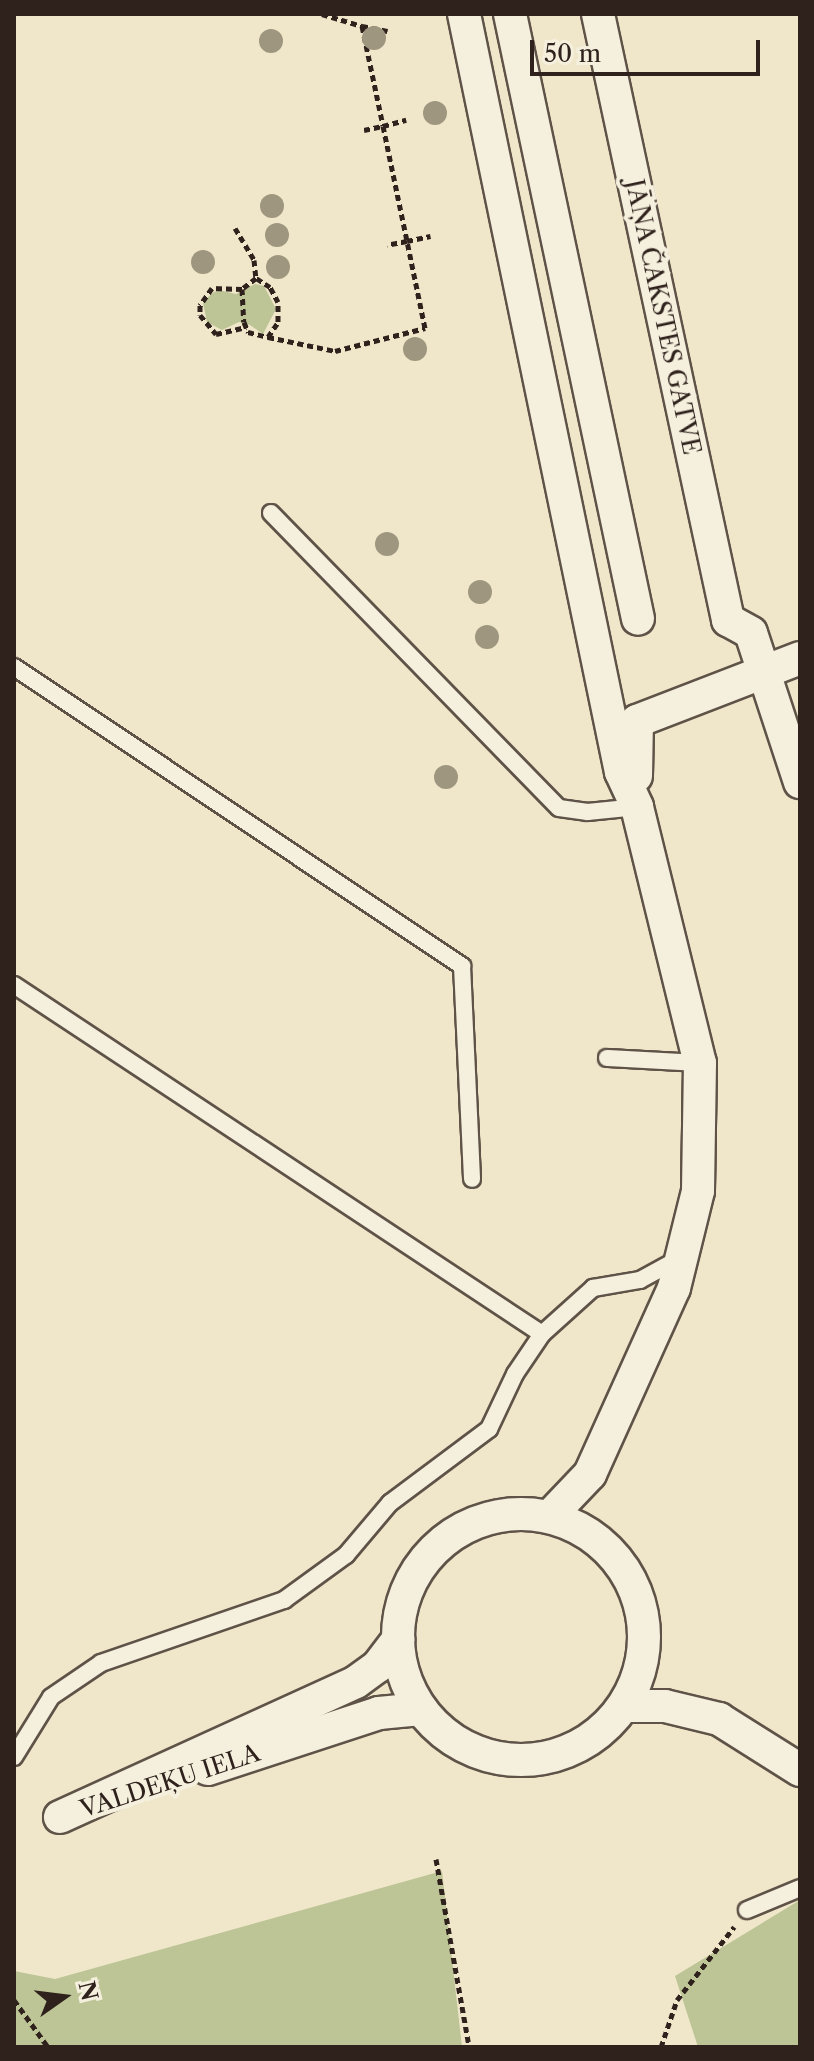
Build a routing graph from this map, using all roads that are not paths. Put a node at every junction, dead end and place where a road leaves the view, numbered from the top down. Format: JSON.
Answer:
{"nodes":[{"id":1,"x":464,"y":14,"type":"edge"},
{"id":2,"x":510,"y":14,"type":"edge"},
{"id":3,"x":598,"y":14,"type":"edge"},
{"id":4,"x":271,"y":513,"type":"dead end"},
{"id":5,"x":638,"y":619,"type":"dead end"},
{"id":6,"x":800,"y":658,"type":"edge"},
{"id":7,"x":14,"y":667,"type":"edge"},
{"id":8,"x":765,"y":675,"type":"junction"},
{"id":9,"x":800,"y":782,"type":"edge"},
{"id":10,"x":637,"y":807,"type":"junction"},
{"id":11,"x":14,"y":985,"type":"edge"},
{"id":12,"x":607,"y":1058,"type":"dead end"},
{"id":13,"x":700,"y":1063,"type":"junction"},
{"id":14,"x":472,"y":1179,"type":"dead end"},
{"id":15,"x":684,"y":1256,"type":"junction"},
{"id":16,"x":542,"y":1334,"type":"junction"},
{"id":17,"x":550,"y":1516,"type":"junction"},
{"id":18,"x":398,"y":1639,"type":"junction"},
{"id":19,"x":624,"y":1706,"type":"junction"},
{"id":20,"x":421,"y":1709,"type":"junction"},
{"id":21,"x":14,"y":1757,"type":"edge"},
{"id":22,"x":800,"y":1770,"type":"edge"},
{"id":23,"x":800,"y":1888,"type":"edge"},
{"id":24,"x":747,"y":1910,"type":"road end"}],
"edges":[{"from":1,"to":10,"type":"street"},
{"from":2,"to":5,"type":"street"},
{"from":3,"to":8,"type":"street","name":"JĀŅA ČAKSTES GATVE"},
{"from":4,"to":10,"type":"lane"},
{"from":6,"to":8,"type":"street"},
{"from":7,"to":14,"type":"lane"},
{"from":8,"to":9,"type":"street"},
{"from":8,"to":10,"type":"street"},
{"from":10,"to":13,"type":"street"},
{"from":11,"to":16,"type":"lane"},
{"from":12,"to":13,"type":"lane"},
{"from":13,"to":15,"type":"street"},
{"from":15,"to":16,"type":"lane"},
{"from":15,"to":17,"type":"street"},
{"from":16,"to":21,"type":"lane"},
{"from":17,"to":18,"type":"street"},
{"from":17,"to":19,"type":"street"},
{"from":18,"to":20,"type":"street"},
{"from":18,"to":20,"type":"street","name":"VALDEĶU IELA"},
{"from":19,"to":20,"type":"street"},
{"from":19,"to":22,"type":"street"},
{"from":23,"to":24,"type":"lane"}]}
